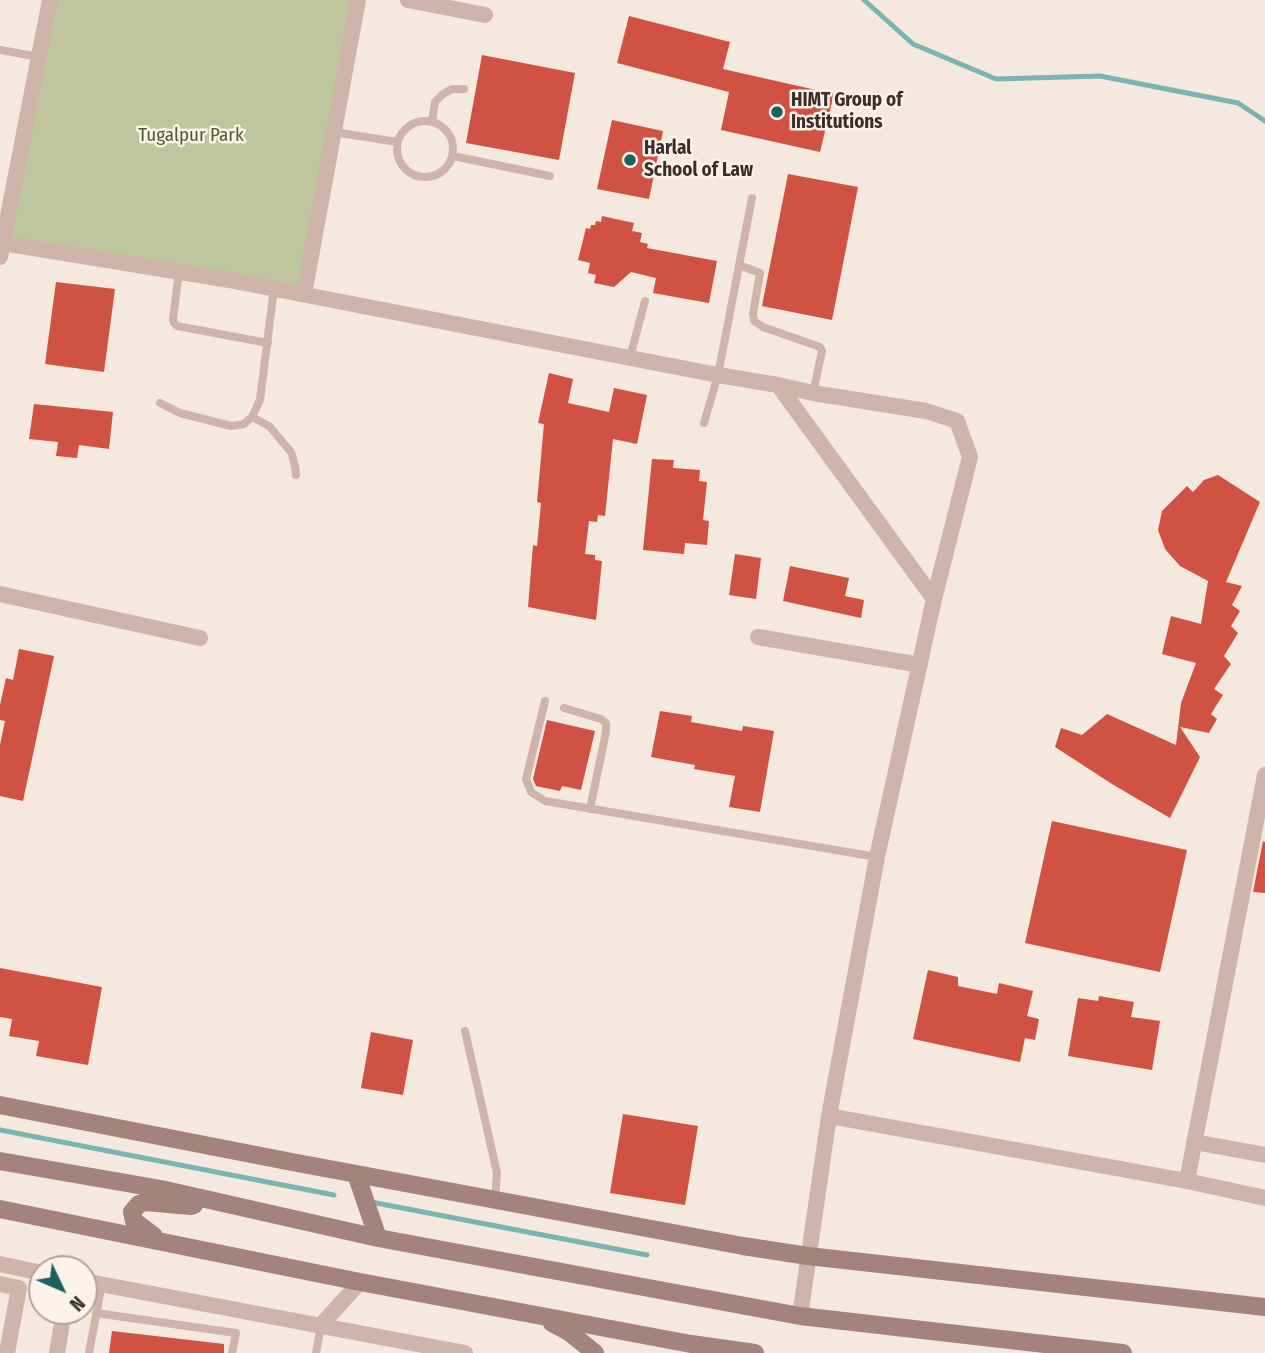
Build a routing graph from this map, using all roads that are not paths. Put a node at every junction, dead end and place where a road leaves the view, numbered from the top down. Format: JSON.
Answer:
{"nodes":[{"id":1,"x":50,"y":0,"type":"edge"},
{"id":2,"x":358,"y":0,"type":"edge"},
{"id":3,"x":410,"y":0,"type":"edge"},
{"id":4,"x":485,"y":15,"type":"dead end"},
{"id":5,"x":0,"y":50,"type":"edge"},
{"id":6,"x":39,"y":57,"type":"junction"},
{"id":7,"x":464,"y":89,"type":"dead end"},
{"id":8,"x":432,"y":121,"type":"junction"},
{"id":9,"x":334,"y":132,"type":"junction"},
{"id":10,"x":397,"y":142,"type":"junction"},
{"id":11,"x":453,"y":156,"type":"junction"},
{"id":12,"x":550,"y":176,"type":"dead end"},
{"id":13,"x":752,"y":198,"type":"dead end"},
{"id":14,"x":1,"y":250,"type":"edge"},
{"id":15,"x":739,"y":265,"type":"junction"},
{"id":16,"x":179,"y":271,"type":"junction"},
{"id":17,"x":274,"y":288,"type":"junction"},
{"id":18,"x":304,"y":294,"type":"junction"},
{"id":19,"x":645,"y":301,"type":"dead end"},
{"id":20,"x":268,"y":343,"type":"junction"},
{"id":21,"x":630,"y":357,"type":"junction"},
{"id":22,"x":718,"y":375,"type":"junction"},
{"id":23,"x":778,"y":385,"type":"junction"},
{"id":24,"x":813,"y":393,"type":"junction"},
{"id":25,"x":160,"y":403,"type":"dead end"},
{"id":26,"x":252,"y":417,"type":"junction"},
{"id":27,"x":704,"y":423,"type":"dead end"},
{"id":28,"x":296,"y":475,"type":"dead end"},
{"id":29,"x":0,"y":594,"type":"edge"},
{"id":30,"x":934,"y":599,"type":"junction"},
{"id":31,"x":758,"y":637,"type":"dead end"},
{"id":32,"x":200,"y":638,"type":"dead end"},
{"id":33,"x":920,"y":665,"type":"junction"},
{"id":34,"x":545,"y":701,"type":"dead end"},
{"id":35,"x":564,"y":708,"type":"dead end"},
{"id":36,"x":1265,"y":775,"type":"edge"},
{"id":37,"x":590,"y":808,"type":"junction"},
{"id":38,"x":877,"y":857,"type":"junction"},
{"id":39,"x":465,"y":1031,"type":"dead end"},
{"id":40,"x":0,"y":1105,"type":"edge"},
{"id":41,"x":829,"y":1116,"type":"junction"},
{"id":42,"x":1194,"y":1142,"type":"junction"},
{"id":43,"x":1265,"y":1155,"type":"edge"},
{"id":44,"x":0,"y":1161,"type":"edge"},
{"id":45,"x":355,"y":1174,"type":"junction"},
{"id":46,"x":1187,"y":1181,"type":"junction"},
{"id":47,"x":1265,"y":1198,"type":"edge"},
{"id":48,"x":207,"y":1200,"type":"junction"},
{"id":49,"x":495,"y":1200,"type":"junction"},
{"id":50,"x":0,"y":1209,"type":"edge"},
{"id":51,"x":378,"y":1238,"type":"junction"},
{"id":52,"x":163,"y":1241,"type":"junction"},
{"id":53,"x":808,"y":1256,"type":"junction"},
{"id":54,"x":0,"y":1264,"type":"edge"},
{"id":55,"x":24,"y":1269,"type":"junction"},
{"id":56,"x":28,"y":1270,"type":"edge"},
{"id":57,"x":360,"y":1282,"type":"junction"},
{"id":58,"x":98,"y":1283,"type":"edge"},
{"id":59,"x":102,"y":1283,"type":"junction"},
{"id":60,"x":0,"y":1284,"type":"edge"},
{"id":61,"x":19,"y":1288,"type":"junction"},
{"id":62,"x":98,"y":1303,"type":"edge"},
{"id":63,"x":1265,"y":1307,"type":"edge"},
{"id":64,"x":98,"y":1313,"type":"edge"},
{"id":65,"x":534,"y":1314,"type":"junction"},
{"id":66,"x":800,"y":1316,"type":"junction"},
{"id":67,"x":62,"y":1325,"type":"edge"},
{"id":68,"x":94,"y":1325,"type":"edge"},
{"id":69,"x":321,"y":1325,"type":"junction"},
{"id":70,"x":661,"y":1346,"type":"edge"},
{"id":71,"x":690,"y":1348,"type":"edge"},
{"id":72,"x":7,"y":1353,"type":"edge"},
{"id":73,"x":57,"y":1353,"type":"edge"},
{"id":74,"x":89,"y":1353,"type":"edge"},
{"id":75,"x":232,"y":1353,"type":"edge"},
{"id":76,"x":316,"y":1353,"type":"edge"},
{"id":77,"x":465,"y":1353,"type":"edge"},
{"id":78,"x":595,"y":1353,"type":"edge"},
{"id":79,"x":755,"y":1353,"type":"edge"},
{"id":80,"x":1123,"y":1353,"type":"edge"}],
"edges":[{"from":1,"to":6,"type":"street"},
{"from":2,"to":9,"type":"street"},
{"from":3,"to":4,"type":"street"},
{"from":5,"to":6,"type":"lane"},
{"from":6,"to":14,"type":"street"},
{"from":7,"to":8,"type":"lane"},
{"from":8,"to":10,"type":"lane"},
{"from":8,"to":11,"type":"lane"},
{"from":9,"to":10,"type":"lane"},
{"from":9,"to":18,"type":"street"},
{"from":10,"to":11,"type":"lane"},
{"from":11,"to":12,"type":"lane"},
{"from":13,"to":15,"type":"lane"},
{"from":14,"to":16,"type":"street"},
{"from":15,"to":22,"type":"lane"},
{"from":15,"to":24,"type":"lane"},
{"from":16,"to":17,"type":"street"},
{"from":16,"to":20,"type":"lane"},
{"from":17,"to":18,"type":"street"},
{"from":17,"to":20,"type":"lane"},
{"from":18,"to":21,"type":"street"},
{"from":19,"to":21,"type":"lane"},
{"from":20,"to":26,"type":"lane"},
{"from":21,"to":22,"type":"street"},
{"from":22,"to":23,"type":"street"},
{"from":22,"to":27,"type":"lane"},
{"from":23,"to":24,"type":"street"},
{"from":23,"to":30,"type":"street"},
{"from":24,"to":30,"type":"street"},
{"from":25,"to":26,"type":"lane"},
{"from":26,"to":28,"type":"lane"},
{"from":29,"to":32,"type":"street"},
{"from":30,"to":33,"type":"street"},
{"from":31,"to":33,"type":"street"},
{"from":33,"to":38,"type":"street"},
{"from":34,"to":37,"type":"lane"},
{"from":35,"to":37,"type":"lane"},
{"from":36,"to":42,"type":"street"},
{"from":37,"to":38,"type":"lane"},
{"from":38,"to":41,"type":"street"},
{"from":39,"to":49,"type":"lane"},
{"from":40,"to":45,"type":"main road"},
{"from":41,"to":46,"type":"street"},
{"from":41,"to":53,"type":"street"},
{"from":42,"to":43,"type":"street"},
{"from":42,"to":46,"type":"street"},
{"from":44,"to":48,"type":"main road"},
{"from":45,"to":49,"type":"main road"},
{"from":45,"to":51,"type":"main road"},
{"from":46,"to":47,"type":"street"},
{"from":48,"to":51,"type":"main road"},
{"from":48,"to":52,"type":"main road"},
{"from":49,"to":53,"type":"main road"},
{"from":50,"to":52,"type":"main road"},
{"from":51,"to":66,"type":"main road"},
{"from":52,"to":57,"type":"main road"},
{"from":53,"to":63,"type":"main road"},
{"from":53,"to":66,"type":"street"},
{"from":54,"to":55,"type":"street"},
{"from":55,"to":56,"type":"street"},
{"from":55,"to":61,"type":"street"},
{"from":57,"to":65,"type":"main road"},
{"from":57,"to":69,"type":"street"},
{"from":58,"to":59,"type":"street"},
{"from":59,"to":62,"type":"lane"},
{"from":59,"to":69,"type":"street"},
{"from":60,"to":61,"type":"street"},
{"from":61,"to":72,"type":"street"},
{"from":64,"to":75,"type":"lane"},
{"from":65,"to":70,"type":"main road"},
{"from":65,"to":78,"type":"main road"},
{"from":66,"to":80,"type":"main road"},
{"from":67,"to":73,"type":"street"},
{"from":68,"to":74,"type":"lane"},
{"from":69,"to":76,"type":"lane"},
{"from":69,"to":77,"type":"street"},
{"from":70,"to":71,"type":"main road"},
{"from":71,"to":79,"type":"main road"}]}
